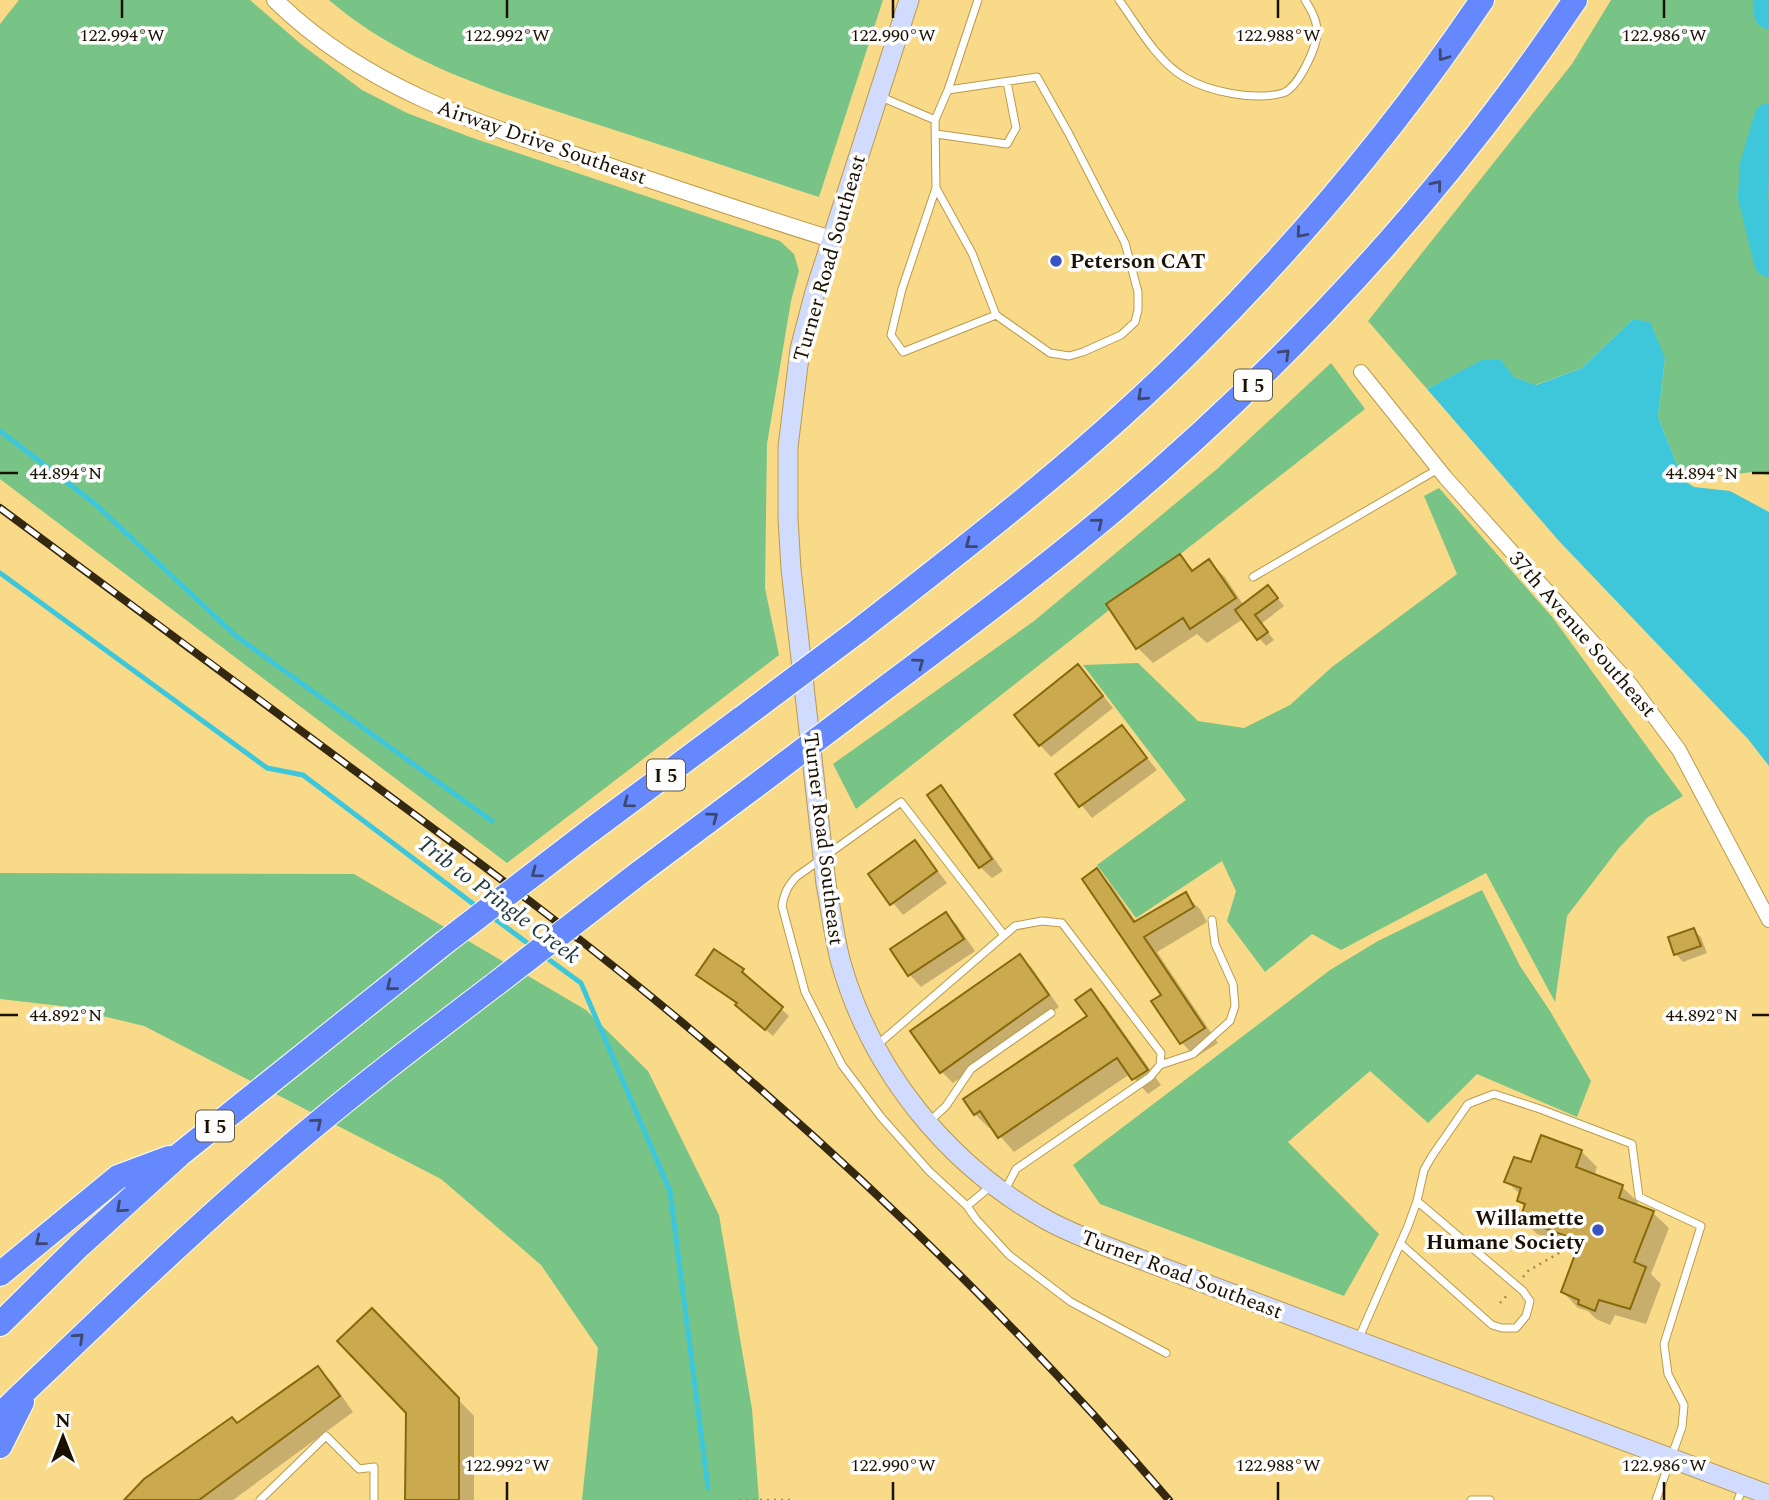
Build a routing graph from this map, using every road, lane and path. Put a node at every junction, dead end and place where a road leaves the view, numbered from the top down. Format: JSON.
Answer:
{"nodes":[{"id":1,"x":275,"y":0,"type":"edge"},
{"id":2,"x":909,"y":0,"type":"edge"},
{"id":3,"x":978,"y":0,"type":"edge"},
{"id":4,"x":1119,"y":0,"type":"edge"},
{"id":5,"x":1305,"y":0,"type":"edge"},
{"id":6,"x":1482,"y":0,"type":"edge"},
{"id":7,"x":1574,"y":0,"type":"edge"},
{"id":8,"x":1007,"y":82,"type":"junction"},
{"id":9,"x":948,"y":90,"type":"junction"},
{"id":10,"x":878,"y":96,"type":"junction"},
{"id":11,"x":935,"y":120,"type":"junction"},
{"id":12,"x":936,"y":134,"type":"junction"},
{"id":13,"x":936,"y":188,"type":"junction"},
{"id":14,"x":831,"y":239,"type":"junction"},
{"id":15,"x":996,"y":315,"type":"junction"},
{"id":16,"x":1361,"y":372,"type":"dead end"},
{"id":17,"x":1438,"y":468,"type":"junction"},
{"id":18,"x":1253,"y":577,"type":"dead end"},
{"id":19,"x":824,"y":858,"type":"junction"},
{"id":20,"x":1212,"y":920,"type":"dead end"},
{"id":21,"x":1769,"y":920,"type":"edge"},
{"id":22,"x":1004,"y":935,"type":"junction"},
{"id":23,"x":1051,"y":1013,"type":"dead end"},
{"id":24,"x":876,"y":1046,"type":"junction"},
{"id":25,"x":1160,"y":1065,"type":"junction"},
{"id":26,"x":928,"y":1123,"type":"junction"},
{"id":27,"x":179,"y":1155,"type":"junction"},
{"id":28,"x":998,"y":1189,"type":"junction"},
{"id":29,"x":1417,"y":1201,"type":"junction"},
{"id":30,"x":967,"y":1206,"type":"junction"},
{"id":31,"x":1580,"y":1241,"type":"dead end"},
{"id":32,"x":1401,"y":1244,"type":"junction"},
{"id":33,"x":0,"y":1274,"type":"edge"},
{"id":34,"x":1516,"y":1285,"type":"junction"},
{"id":35,"x":1500,"y":1303,"type":"dead end"},
{"id":36,"x":0,"y":1324,"type":"edge"},
{"id":37,"x":1358,"y":1340,"type":"junction"},
{"id":38,"x":1166,"y":1353,"type":"dead end"},
{"id":39,"x":31,"y":1386,"type":"junction"},
{"id":40,"x":0,"y":1415,"type":"edge"},
{"id":41,"x":0,"y":1446,"type":"edge"},
{"id":42,"x":1672,"y":1458,"type":"junction"},
{"id":43,"x":1741,"y":1493,"type":"edge"},
{"id":44,"x":1769,"y":1495,"type":"edge"},
{"id":45,"x":260,"y":1500,"type":"edge"},
{"id":46,"x":373,"y":1500,"type":"edge"},
{"id":47,"x":739,"y":1500,"type":"edge"},
{"id":48,"x":793,"y":1500,"type":"edge"},
{"id":49,"x":1471,"y":1500,"type":"edge"},
{"id":50,"x":1490,"y":1500,"type":"edge"},
{"id":51,"x":1656,"y":1500,"type":"edge"}],
"edges":[{"from":1,"to":14,"type":"street","name":"Airway Drive Southeast"},
{"from":2,"to":10,"type":"main road","name":"Turner Road Southeast"},
{"from":3,"to":9,"type":"lane"},
{"from":4,"to":5,"type":"lane"},
{"from":6,"to":27,"type":"highway","number":"I 5","one_way":true,"bridge":true},
{"from":39,"to":7,"type":"highway","number":"I 5","one_way":true,"bridge":true},
{"from":8,"to":9,"type":"lane"},
{"from":8,"to":12,"type":"lane"},
{"from":8,"to":15,"type":"lane"},
{"from":9,"to":11,"type":"lane"},
{"from":10,"to":11,"type":"lane"},
{"from":10,"to":14,"type":"main road","name":"Turner Road Southeast"},
{"from":11,"to":12,"type":"lane"},
{"from":12,"to":13,"type":"lane"},
{"from":13,"to":15,"type":"lane"},
{"from":13,"to":15,"type":"lane"},
{"from":14,"to":19,"type":"main road","name":"Turner Road Southeast"},
{"from":16,"to":17,"type":"street","name":"37th Avenue Southeast"},
{"from":17,"to":18,"type":"lane"},
{"from":17,"to":21,"type":"street","name":"37th Avenue Southeast"},
{"from":19,"to":22,"type":"lane"},
{"from":19,"to":24,"type":"main road","name":"Turner Road Southeast"},
{"from":19,"to":30,"type":"lane"},
{"from":20,"to":25,"type":"lane"},
{"from":22,"to":24,"type":"lane"},
{"from":22,"to":25,"type":"lane"},
{"from":23,"to":26,"type":"lane"},
{"from":24,"to":26,"type":"main road","name":"Turner Road Southeast"},
{"from":25,"to":28,"type":"lane"},
{"from":26,"to":28,"type":"main road","name":"Turner Road Southeast"},
{"from":27,"to":33,"type":"highway","number":"I 5","one_way":true},
{"from":27,"to":36,"type":"highway","number":"I 5","one_way":true},
{"from":28,"to":30,"type":"lane"},
{"from":28,"to":37,"type":"main road","name":"Turner Road Southeast"},
{"from":29,"to":32,"type":"lane"},
{"from":29,"to":34,"type":"lane"},
{"from":29,"to":42,"type":"lane"},
{"from":30,"to":38,"type":"lane"},
{"from":31,"to":34,"type":"path"},
{"from":32,"to":34,"type":"lane"},
{"from":32,"to":37,"type":"lane"},
{"from":34,"to":35,"type":"path"},
{"from":37,"to":42,"type":"main road","name":"Turner Road Southeast"},
{"from":39,"to":40,"type":"highway","number":"I 5"},
{"from":39,"to":41,"type":"highway"},
{"from":42,"to":43,"type":"main road","name":"Turner Road Southeast"},
{"from":42,"to":51,"type":"lane"},
{"from":43,"to":44,"type":"main road","name":"Turner Road Southeast"},
{"from":45,"to":46,"type":"lane"},
{"from":47,"to":48,"type":"path"},
{"from":49,"to":50,"type":"lane"}]}
